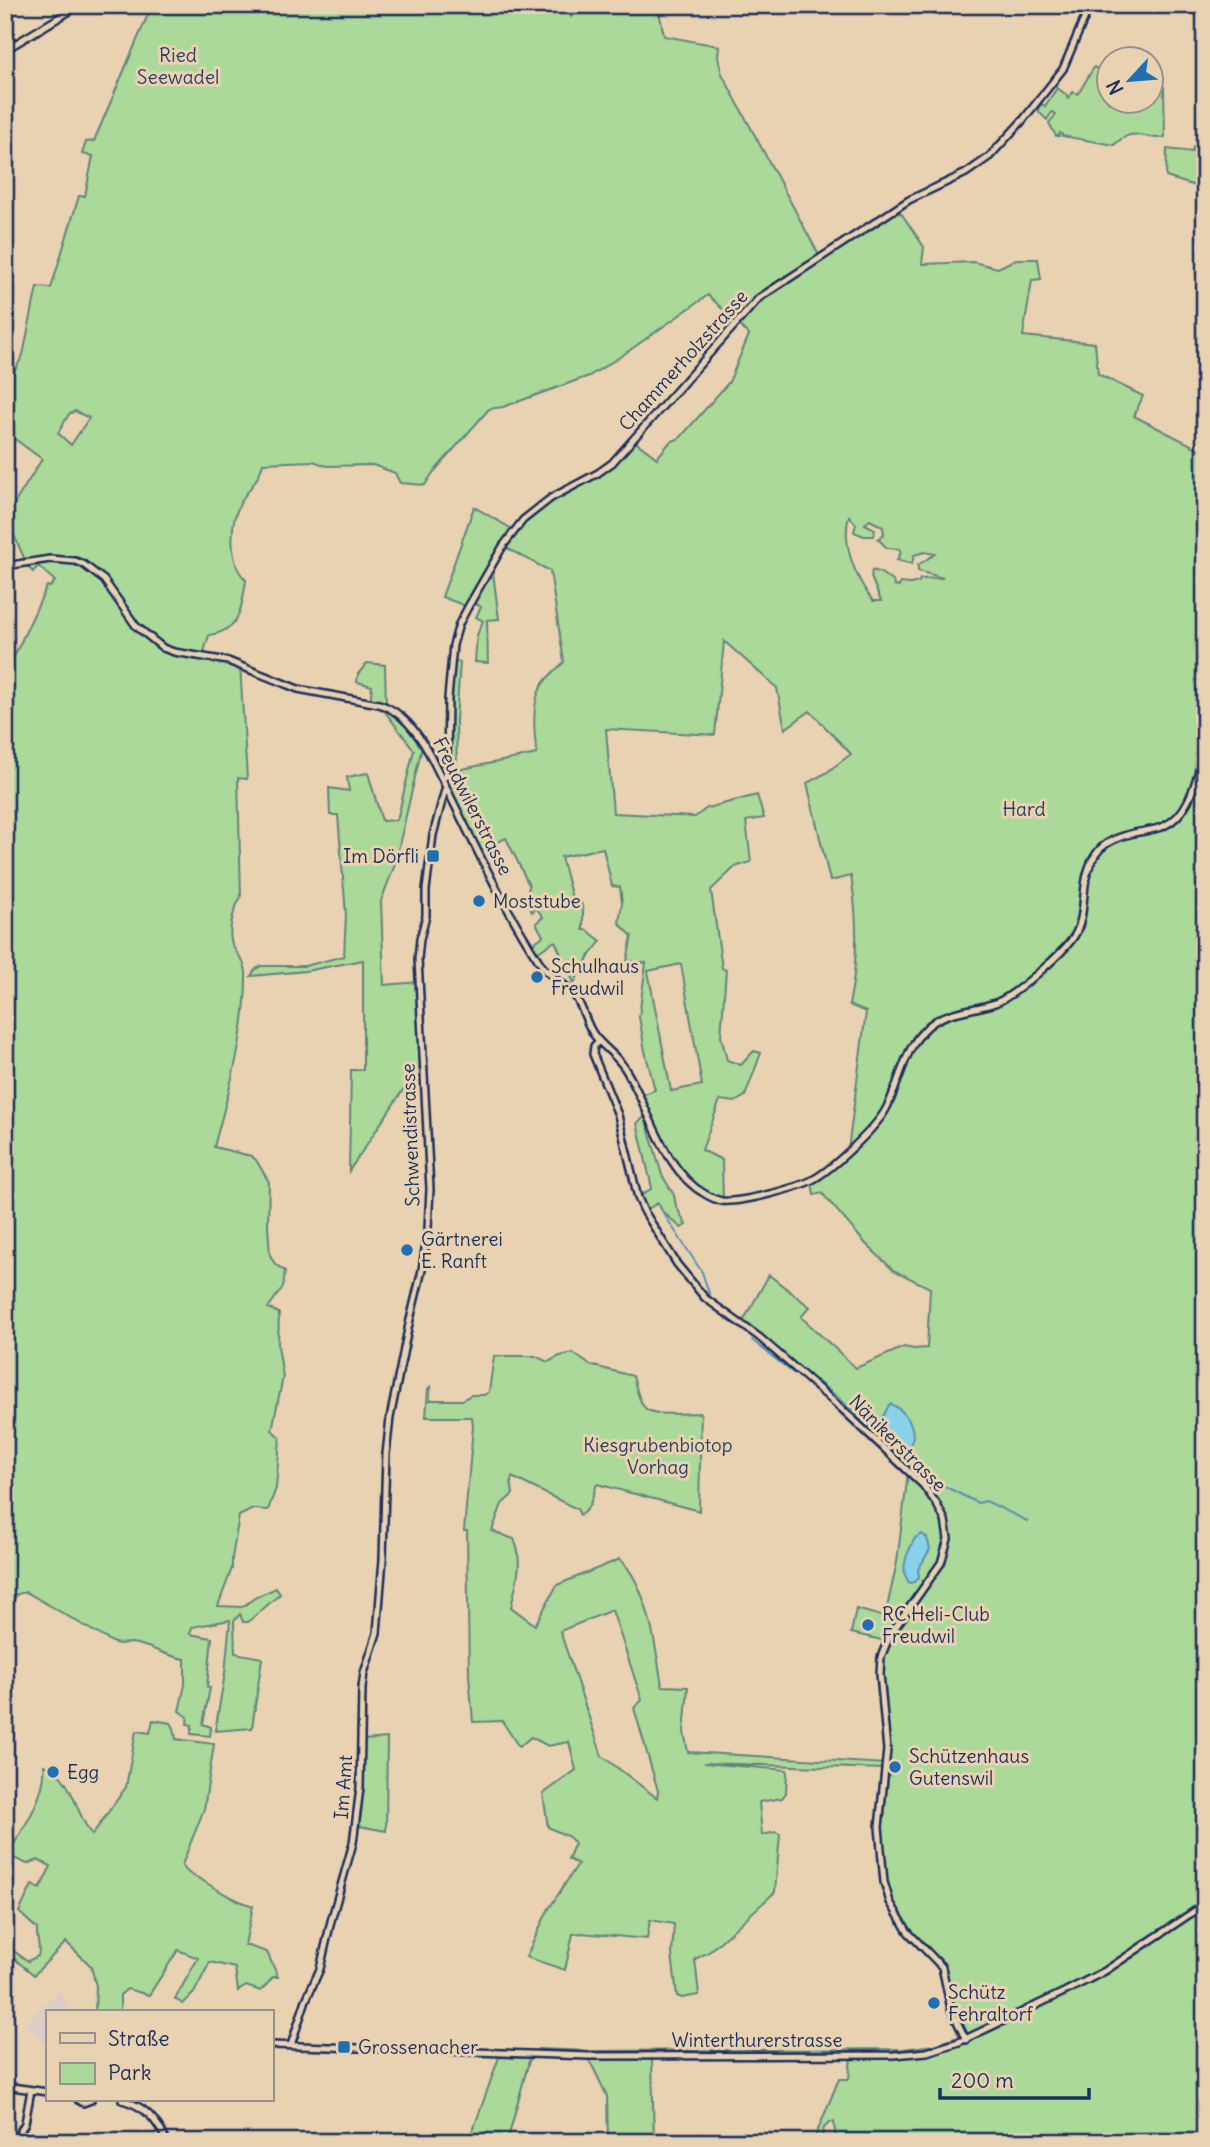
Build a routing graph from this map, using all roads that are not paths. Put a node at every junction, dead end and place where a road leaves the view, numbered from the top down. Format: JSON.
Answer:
{"nodes":[{"id":1,"x":80,"y":5,"type":"edge"},
{"id":2,"x":1090,"y":5,"type":"edge"},
{"id":3,"x":5,"y":50,"type":"edge"},
{"id":4,"x":5,"y":566,"type":"edge"},
{"id":5,"x":1205,"y":750,"type":"edge"},
{"id":6,"x":443,"y":779,"type":"junction"},
{"id":7,"x":446,"y":786,"type":"junction"},
{"id":8,"x":599,"y":1041,"type":"junction"},
{"id":9,"x":385,"y":1524,"type":"joint"},
{"id":10,"x":1202,"y":1905,"type":"edge"},
{"id":11,"x":966,"y":2040,"type":"junction"},
{"id":12,"x":273,"y":2045,"type":"edge"},
{"id":13,"x":291,"y":2045,"type":"junction"},
{"id":14,"x":5,"y":2086,"type":"edge"},
{"id":15,"x":31,"y":2090,"type":"junction"},
{"id":16,"x":46,"y":2092,"type":"edge"},
{"id":17,"x":127,"y":2102,"type":"edge"},
{"id":18,"x":14,"y":2142,"type":"edge"},
{"id":19,"x":167,"y":2142,"type":"edge"}],
"edges":[{"from":1,"to":3,"type":"street"},
{"from":2,"to":6,"type":"street","name":"Chammerholzstrasse"},
{"from":4,"to":6,"type":"street","name":"Freudwilerstrasse"},
{"from":5,"to":8,"type":"street","name":"Freudwilerstrasse"},
{"from":6,"to":7,"type":"street","name":"Freudwilerstrasse"},
{"from":7,"to":8,"type":"street","name":"Freudwilerstrasse"},
{"from":7,"to":9,"type":"street","name":"Schwendistrasse"},
{"from":8,"to":11,"type":"street","name":"Nänikerstrasse"},
{"from":9,"to":13,"type":"street","name":"Im Amt"},
{"from":10,"to":11,"type":"street","name":"Winterthurerstrasse"},
{"from":11,"to":13,"type":"street","name":"Winterthurerstrasse"},
{"from":12,"to":13,"type":"street","name":"Winterthurerstrasse"},
{"from":14,"to":15,"type":"street"},
{"from":15,"to":16,"type":"street"},
{"from":15,"to":18,"type":"street"},
{"from":17,"to":19,"type":"street"}]}
